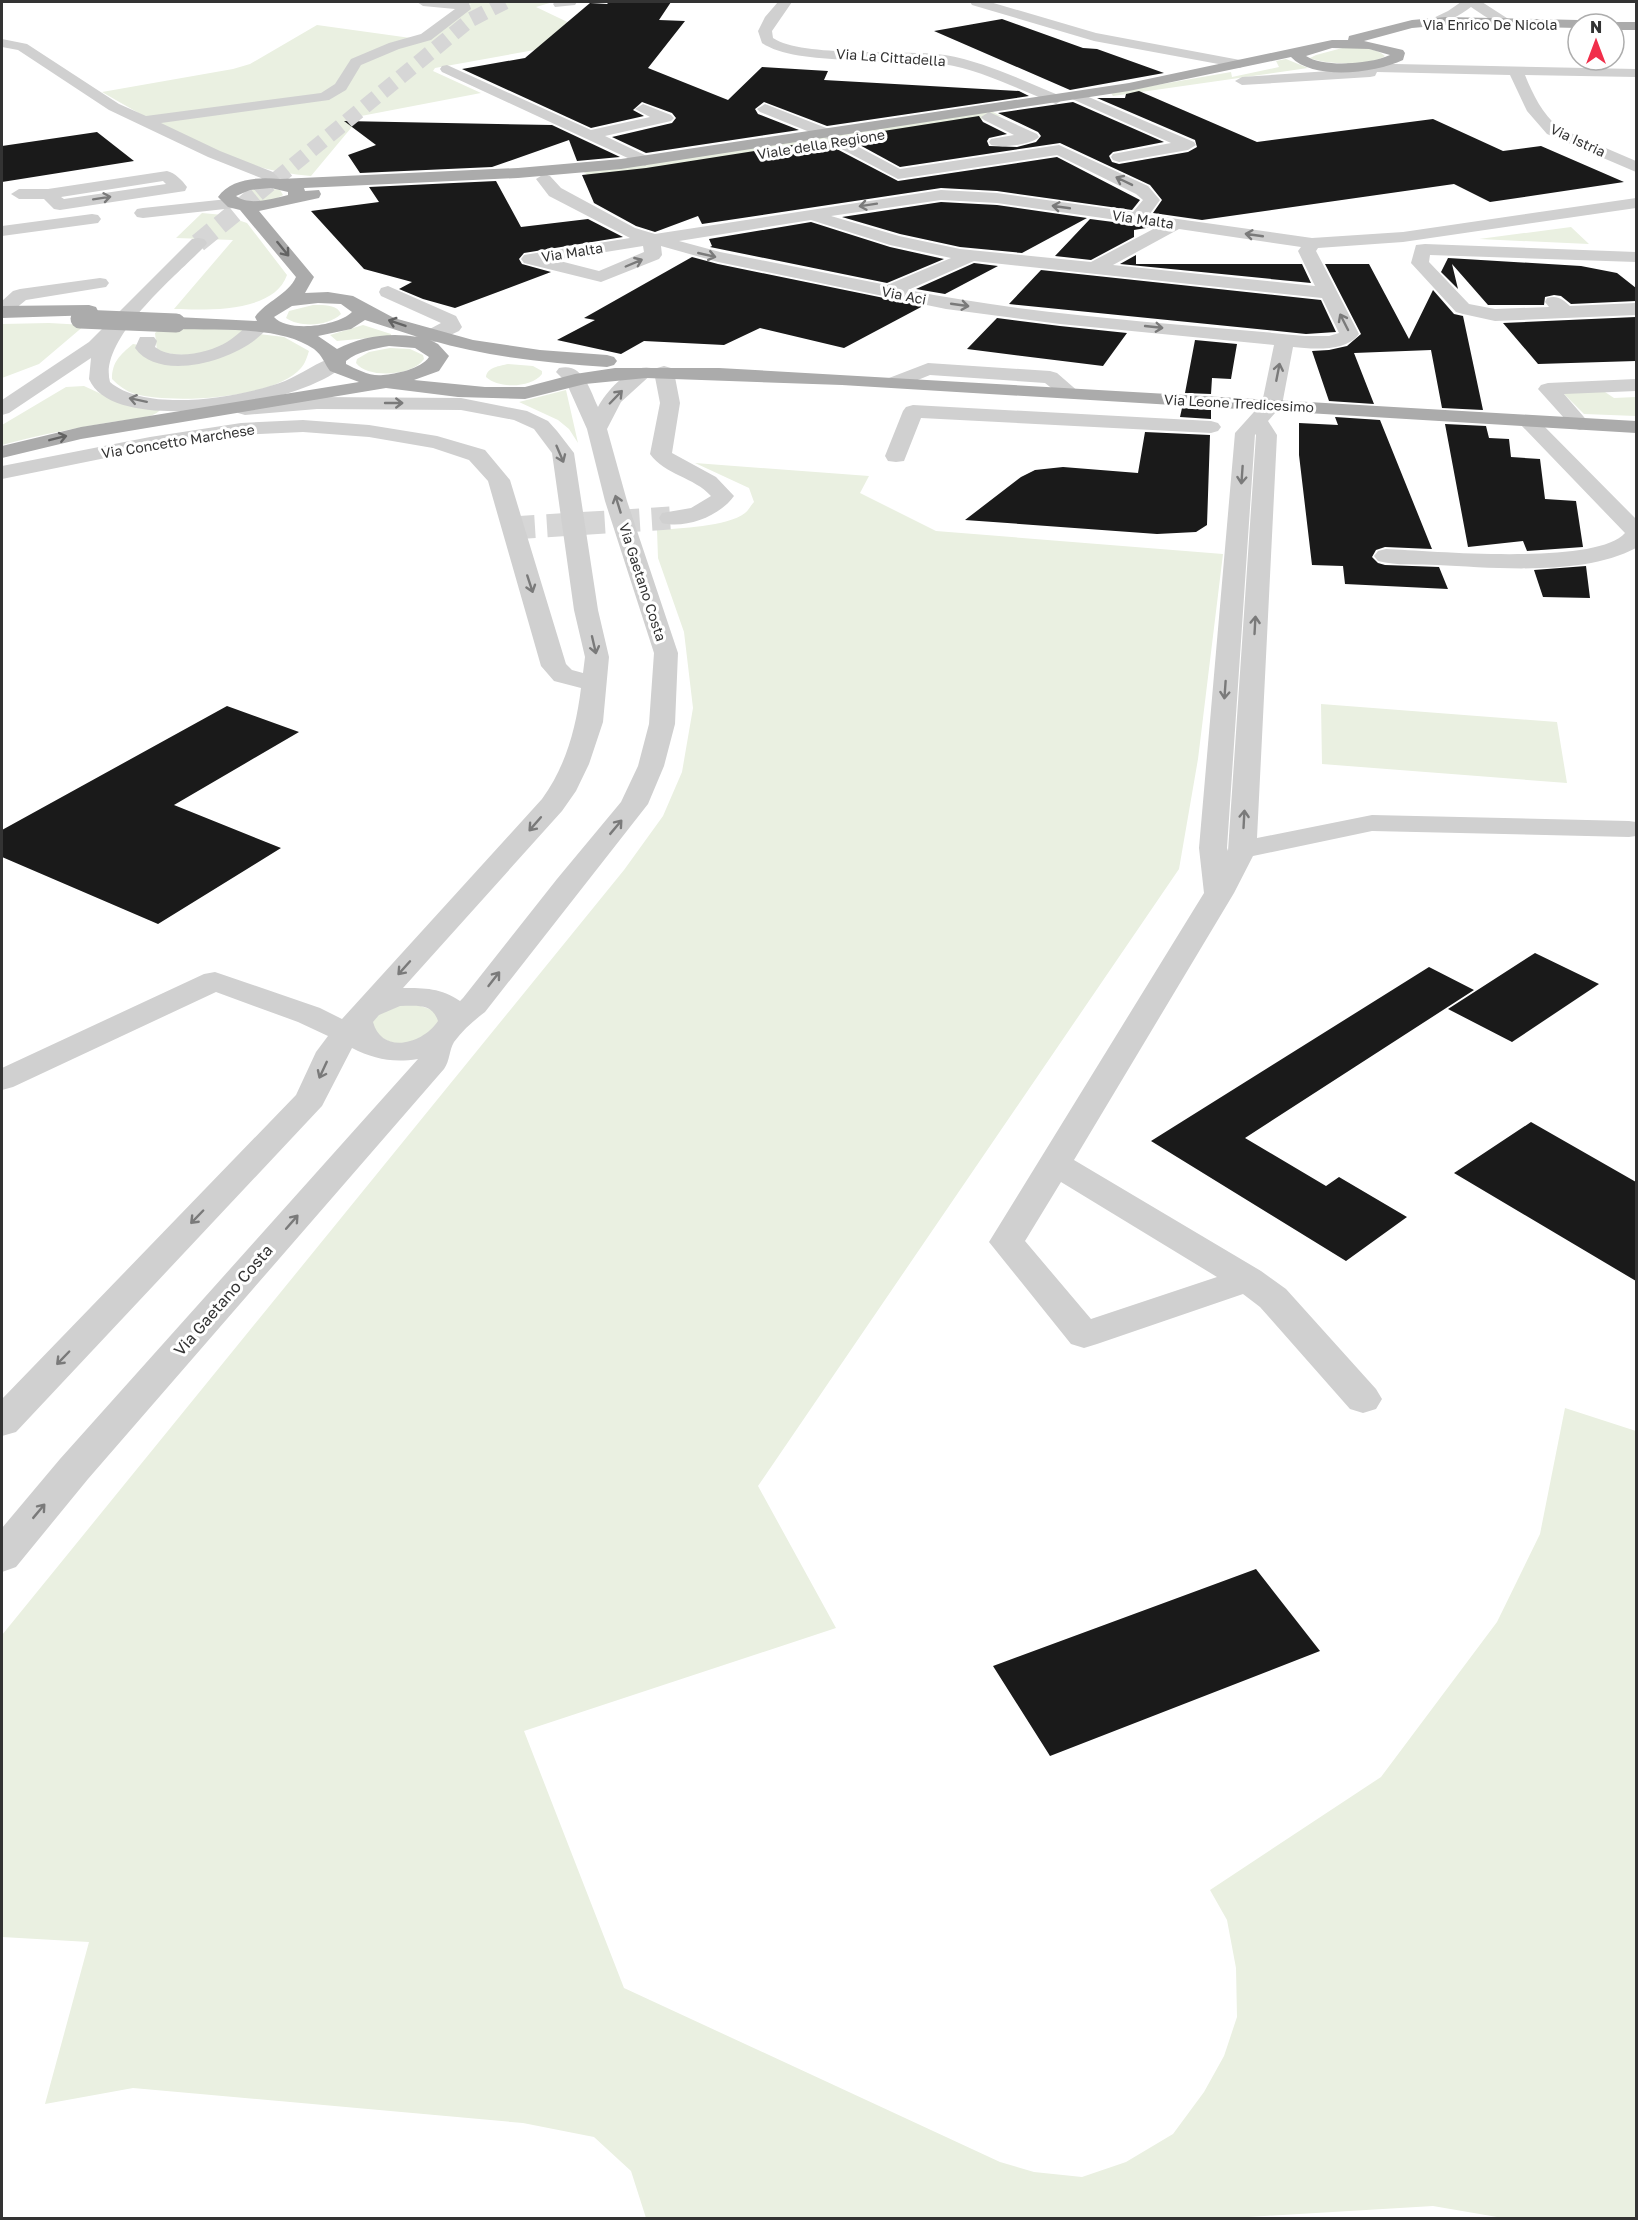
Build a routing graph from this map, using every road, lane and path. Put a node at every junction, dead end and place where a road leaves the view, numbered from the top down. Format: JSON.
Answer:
{"nodes":[{"id":1,"x":423,"y":2,"type":"edge"},
{"id":2,"x":784,"y":2,"type":"edge"},
{"id":3,"x":977,"y":2,"type":"edge"},
{"id":4,"x":1469,"y":2,"type":"edge"},
{"id":5,"x":1474,"y":2,"type":"edge"},
{"id":6,"x":1432,"y":22,"type":"junction"},
{"id":7,"x":1506,"y":22,"type":"junction"},
{"id":8,"x":1566,"y":25,"type":"edge"},
{"id":9,"x":1566,"y":26,"type":"edge"},
{"id":10,"x":2,"y":43,"type":"edge"},
{"id":11,"x":1332,"y":44,"type":"junction"},
{"id":12,"x":1379,"y":46,"type":"junction"},
{"id":13,"x":22,"y":47,"type":"junction"},
{"id":14,"x":2,"y":51,"type":"edge"},
{"id":15,"x":1302,"y":52,"type":"junction"},
{"id":16,"x":1398,"y":53,"type":"junction"},
{"id":17,"x":1636,"y":63,"type":"edge"},
{"id":18,"x":1240,"y":64,"type":"junction"},
{"id":19,"x":1346,"y":67,"type":"junction"},
{"id":20,"x":447,"y":69,"type":"dead end"},
{"id":21,"x":1456,"y":69,"type":"junction"},
{"id":22,"x":1476,"y":70,"type":"junction"},
{"id":23,"x":1515,"y":70,"type":"junction"},
{"id":24,"x":1636,"y":73,"type":"edge"},
{"id":25,"x":1231,"y":82,"type":"junction"},
{"id":26,"x":1056,"y":99,"type":"junction"},
{"id":27,"x":1084,"y":99,"type":"junction"},
{"id":28,"x":1531,"y":104,"type":"junction"},
{"id":29,"x":643,"y":109,"type":"dead end"},
{"id":30,"x":765,"y":109,"type":"dead end"},
{"id":31,"x":1016,"y":109,"type":"junction"},
{"id":32,"x":989,"y":117,"type":"junction"},
{"id":33,"x":143,"y":121,"type":"junction"},
{"id":34,"x":590,"y":135,"type":"junction"},
{"id":35,"x":833,"y":137,"type":"junction"},
{"id":36,"x":986,"y":144,"type":"dead end"},
{"id":37,"x":220,"y":157,"type":"junction"},
{"id":38,"x":1119,"y":157,"type":"dead end"},
{"id":39,"x":645,"y":160,"type":"junction"},
{"id":40,"x":1636,"y":166,"type":"edge"},
{"id":41,"x":544,"y":179,"type":"junction"},
{"id":42,"x":284,"y":196,"type":"junction"},
{"id":43,"x":15,"y":197,"type":"dead end"},
{"id":44,"x":236,"y":197,"type":"junction"},
{"id":45,"x":1636,"y":203,"type":"edge"},
{"id":46,"x":1583,"y":211,"type":"junction"},
{"id":47,"x":808,"y":215,"type":"junction"},
{"id":48,"x":1137,"y":218,"type":"junction"},
{"id":49,"x":66,"y":222,"type":"junction"},
{"id":50,"x":1176,"y":224,"type":"junction"},
{"id":51,"x":1599,"y":224,"type":"dead end"},
{"id":52,"x":2,"y":231,"type":"edge"},
{"id":53,"x":1403,"y":237,"type":"junction"},
{"id":54,"x":651,"y":240,"type":"junction"},
{"id":55,"x":198,"y":243,"type":"tunnel mouth"},
{"id":56,"x":1312,"y":243,"type":"junction"},
{"id":57,"x":1630,"y":246,"type":"edge"},
{"id":58,"x":1422,"y":249,"type":"junction"},
{"id":59,"x":970,"y":256,"type":"junction"},
{"id":60,"x":1063,"y":266,"type":"junction"},
{"id":61,"x":1092,"y":269,"type":"junction"},
{"id":62,"x":1047,"y":279,"type":"dead end"},
{"id":63,"x":100,"y":283,"type":"dead end"},
{"id":64,"x":337,"y":284,"type":"dead end"},
{"id":65,"x":388,"y":292,"type":"dead end"},
{"id":66,"x":887,"y":292,"type":"junction"},
{"id":67,"x":1328,"y":293,"type":"junction"},
{"id":68,"x":1022,"y":298,"type":"dead end"},
{"id":69,"x":275,"y":306,"type":"junction"},
{"id":70,"x":357,"y":306,"type":"junction"},
{"id":71,"x":1636,"y":309,"type":"edge"},
{"id":72,"x":2,"y":311,"type":"edge"},
{"id":73,"x":1006,"y":311,"type":"junction"},
{"id":74,"x":84,"y":315,"type":"junction"},
{"id":75,"x":180,"y":319,"type":"junction"},
{"id":76,"x":2,"y":320,"type":"edge"},
{"id":77,"x":258,"y":327,"type":"junction"},
{"id":78,"x":115,"y":328,"type":"junction"},
{"id":79,"x":285,"y":329,"type":"junction"},
{"id":80,"x":1284,"y":340,"type":"junction"},
{"id":81,"x":147,"y":341,"type":"dead end"},
{"id":82,"x":426,"y":343,"type":"junction"},
{"id":83,"x":96,"y":346,"type":"junction"},
{"id":84,"x":537,"y":357,"type":"junction"},
{"id":85,"x":336,"y":361,"type":"junction"},
{"id":86,"x":654,"y":372,"type":"junction"},
{"id":87,"x":397,"y":379,"type":"junction"},
{"id":88,"x":566,"y":379,"type":"junction"},
{"id":89,"x":842,"y":379,"type":"junction"},
{"id":90,"x":7,"y":384,"type":"dead end"},
{"id":91,"x":1636,"y":385,"type":"edge"},
{"id":92,"x":488,"y":392,"type":"junction"},
{"id":93,"x":1137,"y":397,"type":"junction"},
{"id":94,"x":2,"y":408,"type":"edge"},
{"id":95,"x":210,"y":412,"type":"junction"},
{"id":96,"x":1264,"y":413,"type":"junction"},
{"id":97,"x":520,"y":415,"type":"junction"},
{"id":98,"x":1528,"y":421,"type":"junction"},
{"id":99,"x":1134,"y":423,"type":"junction"},
{"id":100,"x":1580,"y":424,"type":"junction"},
{"id":101,"x":1211,"y":427,"type":"dead end"},
{"id":102,"x":1636,"y":427,"type":"edge"},
{"id":103,"x":597,"y":429,"type":"junction"},
{"id":104,"x":2,"y":452,"type":"edge"},
{"id":105,"x":896,"y":456,"type":"dead end"},
{"id":106,"x":2,"y":473,"type":"edge"},
{"id":107,"x":670,"y":518,"type":"tunnel mouth"},
{"id":108,"x":1636,"y":533,"type":"edge"},
{"id":109,"x":1386,"y":556,"type":"dead end"},
{"id":110,"x":594,"y":682,"type":"junction"},
{"id":111,"x":1629,"y":829,"type":"dead end"},
{"id":112,"x":1242,"y":850,"type":"junction"},
{"id":113,"x":1219,"y":893,"type":"junction"},
{"id":114,"x":359,"y":1023,"type":"junction"},
{"id":115,"x":446,"y":1032,"type":"junction"},
{"id":116,"x":2,"y":1080,"type":"edge"},
{"id":117,"x":1055,"y":1163,"type":"junction"},
{"id":118,"x":1248,"y":1280,"type":"junction"},
{"id":119,"x":1363,"y":1400,"type":"dead end"},
{"id":120,"x":2,"y":1422,"type":"edge"},
{"id":121,"x":2,"y":1556,"type":"edge"}],
"edges":[{"from":1,"to":33,"type":"street"},
{"from":2,"to":26,"type":"street","name":"Via La Cittadella"},
{"from":3,"to":18,"type":"street"},
{"from":4,"to":6,"type":"street"},
{"from":5,"to":7,"type":"street"},
{"from":6,"to":7,"type":"main road","name":"Via Enrico De Nicola"},
{"from":6,"to":11,"type":"main road","name":"Via Enrico De Nicola"},
{"from":7,"to":8,"type":"main road","name":"Via Enrico De Nicola"},
{"from":9,"to":12,"type":"main road","name":"Via Enrico De Nicola"},
{"from":10,"to":13,"type":"street"},
{"from":11,"to":12,"type":"main road"},
{"from":11,"to":15,"type":"main road","name":"Viale della Regione"},
{"from":12,"to":16,"type":"main road"},
{"from":13,"to":14,"type":"street"},
{"from":13,"to":33,"type":"street"},
{"from":15,"to":18,"type":"main road","name":"Viale della Regione"},
{"from":15,"to":19,"type":"main road"},
{"from":16,"to":17,"type":"street"},
{"from":16,"to":19,"type":"main road"},
{"from":18,"to":27,"type":"main road","name":"Viale della Regione"},
{"from":19,"to":21,"type":"street"},
{"from":19,"to":25,"type":"main road","name":"Viale della Regione"},
{"from":20,"to":34,"type":"street"},
{"from":21,"to":22,"type":"street"},
{"from":21,"to":25,"type":"street"},
{"from":22,"to":23,"type":"street"},
{"from":22,"to":28,"type":"street"},
{"from":23,"to":24,"type":"street"},
{"from":23,"to":28,"type":"street","name":"Via Istria"},
{"from":25,"to":27,"type":"main road","name":"Viale della Regione"},
{"from":26,"to":27,"type":"main road","name":"Viale della Regione"},
{"from":26,"to":31,"type":"main road","name":"Viale della Regione"},
{"from":27,"to":31,"type":"main road","name":"Viale della Regione"},
{"from":27,"to":38,"type":"street"},
{"from":28,"to":40,"type":"street","name":"Via Istria"},
{"from":29,"to":34,"type":"street"},
{"from":30,"to":35,"type":"street"},
{"from":31,"to":32,"type":"main road","name":"Viale della Regione"},
{"from":31,"to":35,"type":"main road","name":"Viale della Regione"},
{"from":32,"to":35,"type":"main road","name":"Viale della Regione"},
{"from":32,"to":36,"type":"street"},
{"from":33,"to":37,"type":"street"},
{"from":34,"to":39,"type":"street"},
{"from":35,"to":39,"type":"main road","name":"Viale della Regione"},
{"from":35,"to":41,"type":"main road","name":"Viale della Regione"},
{"from":48,"to":35,"type":"street","one_way":true},
{"from":37,"to":42,"type":"street"},
{"from":37,"to":43,"type":"street"},
{"from":37,"to":44,"type":"street"},
{"from":39,"to":42,"type":"main road","name":"Viale della Regione"},
{"from":41,"to":42,"type":"main road","name":"Viale della Regione"},
{"from":41,"to":54,"type":"street","name":"Via Aci"},
{"from":42,"to":44,"type":"main road"},
{"from":44,"to":49,"type":"street"},
{"from":44,"to":49,"type":"street"},
{"from":44,"to":69,"type":"main road","one_way":true},
{"from":45,"to":46,"type":"street","name":"Via Malta"},
{"from":46,"to":51,"type":"street"},
{"from":46,"to":53,"type":"street","name":"Via Malta"},
{"from":48,"to":47,"type":"street","name":"Via Malta","one_way":true},
{"from":47,"to":54,"type":"street","name":"Via Malta"},
{"from":47,"to":59,"type":"street"},
{"from":48,"to":50,"type":"street","name":"Via Malta"},
{"from":49,"to":52,"type":"street"},
{"from":56,"to":50,"type":"street","name":"Via Malta","one_way":true},
{"from":50,"to":61,"type":"street"},
{"from":53,"to":56,"type":"street","name":"Via Malta"},
{"from":53,"to":58,"type":"street"},
{"from":54,"to":54,"type":"street","name":"Via Malta","one_way":true},
{"from":54,"to":66,"type":"street","name":"Via Aci","one_way":true},
{"from":55,"to":78,"type":"street"},
{"from":56,"to":67,"type":"street"},
{"from":57,"to":58,"type":"street"},
{"from":58,"to":71,"type":"street"},
{"from":59,"to":60,"type":"street"},
{"from":59,"to":66,"type":"street"},
{"from":60,"to":61,"type":"street"},
{"from":60,"to":62,"type":"street"},
{"from":61,"to":67,"type":"street"},
{"from":63,"to":72,"type":"street"},
{"from":64,"to":70,"type":"main road"},
{"from":65,"to":82,"type":"street"},
{"from":66,"to":73,"type":"street","name":"Via Aci","one_way":true},
{"from":80,"to":67,"type":"street","name":"Via Aci","one_way":true},
{"from":68,"to":73,"type":"street"},
{"from":69,"to":70,"type":"main road"},
{"from":69,"to":75,"type":"main road"},
{"from":69,"to":79,"type":"main road"},
{"from":70,"to":79,"type":"main road"},
{"from":82,"to":70,"type":"main road","one_way":true},
{"from":72,"to":74,"type":"main road"},
{"from":73,"to":80,"type":"street","name":"Via Aci","one_way":true},
{"from":74,"to":75,"type":"main road","bridge":true},
{"from":74,"to":76,"type":"main road"},
{"from":75,"to":77,"type":"main road"},
{"from":77,"to":79,"type":"main road"},
{"from":77,"to":81,"type":"street"},
{"from":78,"to":83,"type":"street"},
{"from":85,"to":78,"type":"street","one_way":true},
{"from":79,"to":85,"type":"main road"},
{"from":96,"to":80,"type":"street","one_way":true},
{"from":82,"to":84,"type":"main road"},
{"from":82,"to":85,"type":"main road"},
{"from":82,"to":87,"type":"main road"},
{"from":83,"to":90,"type":"street"},
{"from":83,"to":94,"type":"street"},
{"from":84,"to":88,"type":"main road"},
{"from":84,"to":89,"type":"main road"},
{"from":84,"to":92,"type":"main road"},
{"from":85,"to":87,"type":"main road"},
{"from":86,"to":88,"type":"main road"},
{"from":86,"to":89,"type":"main road"},
{"from":103,"to":86,"type":"street","one_way":true},
{"from":86,"to":107,"type":"street"},
{"from":87,"to":92,"type":"main road"},
{"from":87,"to":95,"type":"main road"},
{"from":88,"to":92,"type":"main road"},
{"from":88,"to":103,"type":"street","name":"Via Gaetano Costa"},
{"from":89,"to":93,"type":"main road","name":"Via Leone Tredicesimo"},
{"from":91,"to":100,"type":"street"},
{"from":92,"to":97,"type":"street"},
{"from":93,"to":96,"type":"main road","name":"Via Leone Tredicesimo"},
{"from":93,"to":99,"type":"street"},
{"from":95,"to":97,"type":"street","one_way":true},
{"from":104,"to":95,"type":"main road","one_way":true},
{"from":96,"to":98,"type":"main road","name":"Via Leone Tredicesimo"},
{"from":112,"to":96,"type":"street","one_way":true},
{"from":96,"to":113,"type":"street","one_way":true},
{"from":97,"to":110,"type":"street","one_way":true},
{"from":98,"to":100,"type":"main road","name":"Via Leone Tredicesimo"},
{"from":98,"to":108,"type":"street"},
{"from":99,"to":101,"type":"street"},
{"from":99,"to":105,"type":"street"},
{"from":100,"to":102,"type":"main road","name":"Via Leone Tredicesimo"},
{"from":115,"to":103,"type":"street","name":"Via Gaetano Costa","one_way":true},
{"from":106,"to":110,"type":"street","name":"Via Concetto Marchese","one_way":true},
{"from":108,"to":109,"type":"street"},
{"from":110,"to":114,"type":"street","one_way":true},
{"from":111,"to":112,"type":"street"},
{"from":112,"to":113,"type":"street"},
{"from":113,"to":117,"type":"street"},
{"from":114,"to":115,"type":"street"},
{"from":114,"to":115,"type":"street"},
{"from":114,"to":116,"type":"street"},
{"from":114,"to":120,"type":"street","one_way":true},
{"from":121,"to":115,"type":"street","name":"Via Gaetano Costa","one_way":true},
{"from":117,"to":118,"type":"street"},
{"from":117,"to":118,"type":"street"},
{"from":118,"to":119,"type":"street"}]}
